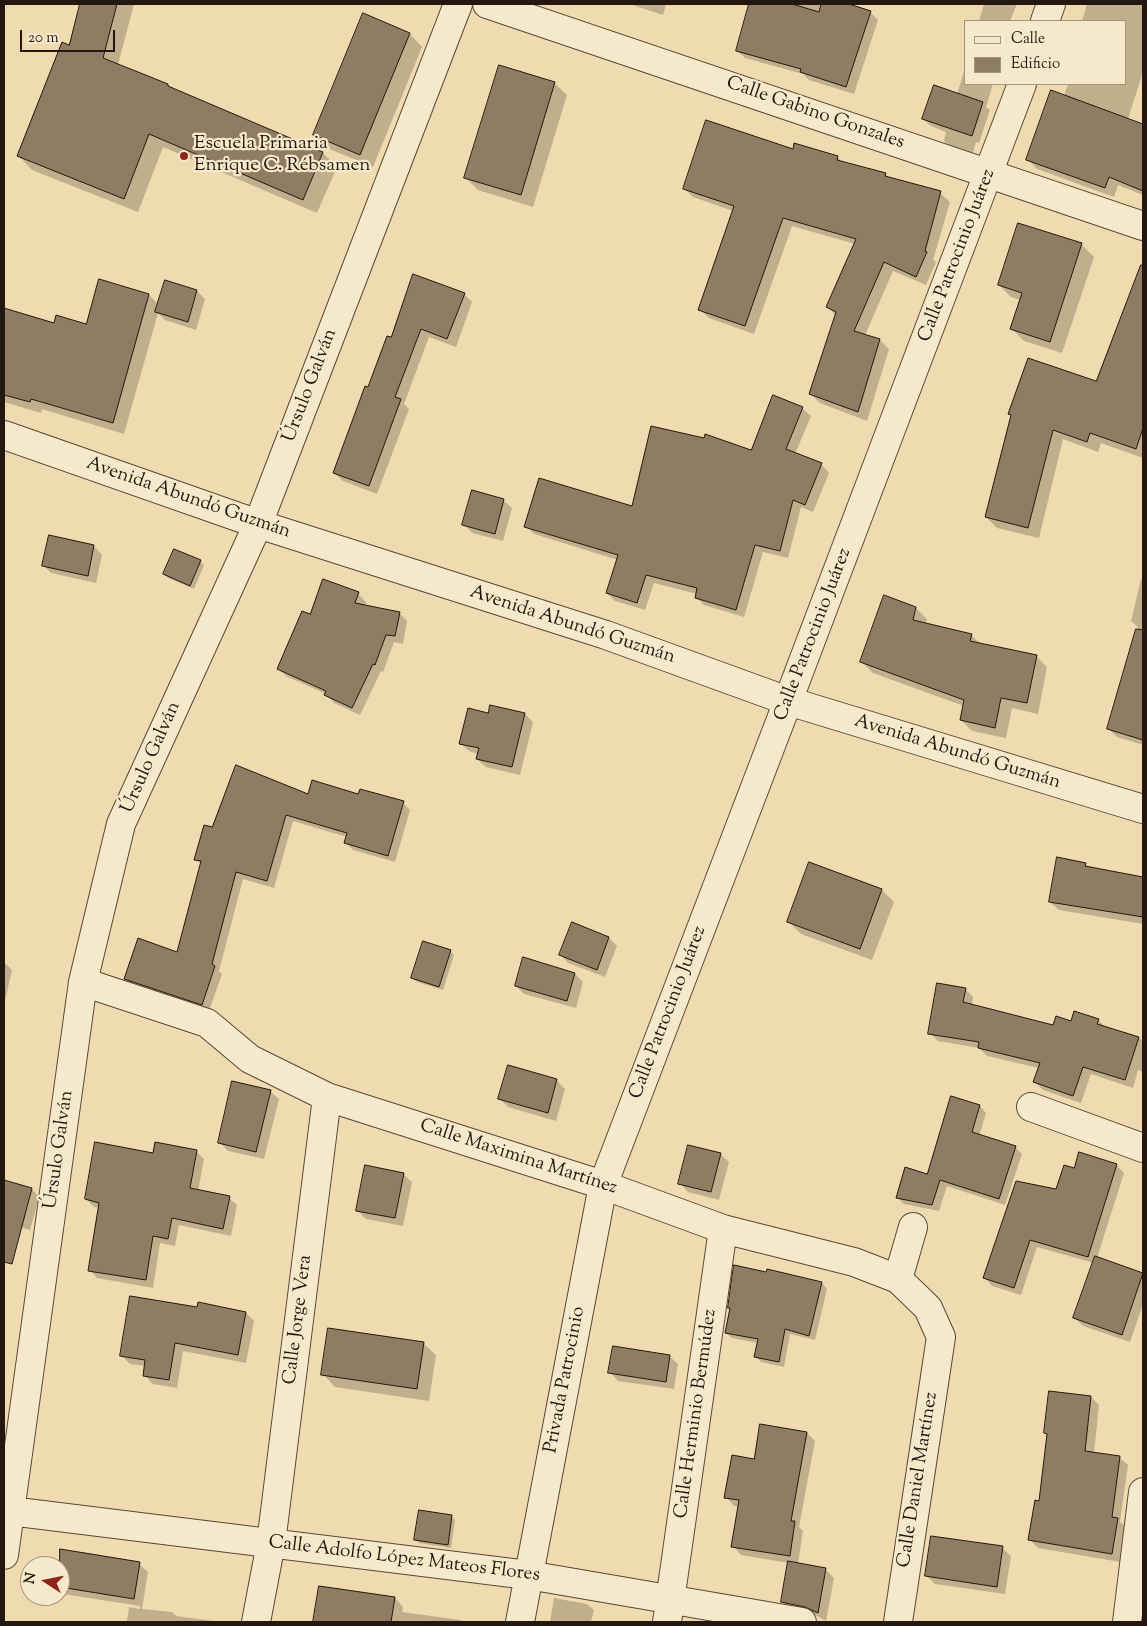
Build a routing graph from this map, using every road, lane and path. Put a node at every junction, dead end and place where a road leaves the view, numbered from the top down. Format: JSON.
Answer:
{"nodes":[{"id":1,"x":458,"y":4,"type":"edge"},
{"id":2,"x":486,"y":4,"type":"edge"},
{"id":3,"x":1051,"y":4,"type":"edge"},
{"id":4,"x":1045,"y":20,"type":"edge"},
{"id":5,"x":1022,"y":85,"type":"edge"},
{"id":6,"x":989,"y":173,"type":"junction"},
{"id":7,"x":1143,"y":226,"type":"edge"},
{"id":8,"x":4,"y":435,"type":"edge"},
{"id":9,"x":258,"y":524,"type":"junction"},
{"id":10,"x":788,"y":701,"type":"junction"},
{"id":11,"x":1143,"y":809,"type":"edge"},
{"id":12,"x":83,"y":982,"type":"junction"},
{"id":13,"x":327,"y":1097,"type":"junction"},
{"id":14,"x":1030,"y":1107,"type":"dead end"},
{"id":15,"x":1143,"y":1148,"type":"edge"},
{"id":16,"x":603,"y":1185,"type":"junction"},
{"id":17,"x":913,"y":1227,"type":"dead end"},
{"id":18,"x":723,"y":1229,"type":"junction"},
{"id":19,"x":898,"y":1279,"type":"junction"},
{"id":20,"x":941,"y":1337,"type":"joint"},
{"id":21,"x":1143,"y":1492,"type":"edge"},
{"id":22,"x":7,"y":1510,"type":"edge"},
{"id":23,"x":271,"y":1544,"type":"junction"},
{"id":24,"x":4,"y":1555,"type":"edge"},
{"id":25,"x":528,"y":1575,"type":"junction"},
{"id":26,"x":669,"y":1611,"type":"edge"},
{"id":27,"x":256,"y":1622,"type":"edge"},
{"id":28,"x":520,"y":1622,"type":"edge"},
{"id":29,"x":802,"y":1622,"type":"edge"},
{"id":30,"x":898,"y":1622,"type":"edge"},
{"id":31,"x":1127,"y":1622,"type":"edge"}],
"edges":[{"from":1,"to":9,"type":"street","name":"Úrsulo Galván"},
{"from":2,"to":6,"type":"street","name":"Calle Gabino Gonzales"},
{"from":3,"to":4,"type":"street"},
{"from":5,"to":6,"type":"street","name":"Calle Patrocinio Juárez"},
{"from":6,"to":7,"type":"street","name":"Calle Gabino Gonzales"},
{"from":6,"to":10,"type":"street","name":"Calle Patrocinio Juárez"},
{"from":8,"to":9,"type":"street","name":"Avenida Abundó Guzmán"},
{"from":9,"to":10,"type":"street","name":"Avenida Abundó Guzmán"},
{"from":9,"to":12,"type":"street","name":"Úrsulo Galván"},
{"from":10,"to":11,"type":"street","name":"Avenida Abundó Guzmán"},
{"from":10,"to":16,"type":"street","name":"Calle Patrocinio Juárez"},
{"from":12,"to":13,"type":"street","name":"Calle Maximina Martínez"},
{"from":12,"to":22,"type":"street","name":"Úrsulo Galván"},
{"from":13,"to":16,"type":"street","name":"Calle Maximina Martínez"},
{"from":13,"to":23,"type":"street","name":"Calle Jorge Vera"},
{"from":14,"to":15,"type":"street"},
{"from":16,"to":18,"type":"street","name":"Calle Maximina Martínez"},
{"from":16,"to":25,"type":"street","name":"Privada Patrocinio"},
{"from":17,"to":19,"type":"street"},
{"from":18,"to":19,"type":"street","name":"Calle Maximina Martínez"},
{"from":18,"to":26,"type":"street","name":"Calle Herminio Bermúdez"},
{"from":19,"to":20,"type":"street","name":"Calle Maximina Martínez"},
{"from":20,"to":30,"type":"street","name":"Calle Daniel Martínez"},
{"from":21,"to":31,"type":"street"},
{"from":22,"to":23,"type":"street","name":"Calle Adolfo López Mateos Flores"},
{"from":22,"to":24,"type":"street","name":"Úrsulo Galván"},
{"from":23,"to":25,"type":"street","name":"Calle Adolfo López Mateos Flores"},
{"from":23,"to":27,"type":"street","name":"Calle Jorge Vera"},
{"from":25,"to":26,"type":"street","name":"Calle Adolfo López Mateos Flores"},
{"from":25,"to":28,"type":"street","name":"Privada Patrocinio"},
{"from":26,"to":29,"type":"street","name":"Calle Adolfo López Mateos Flores"}]}
